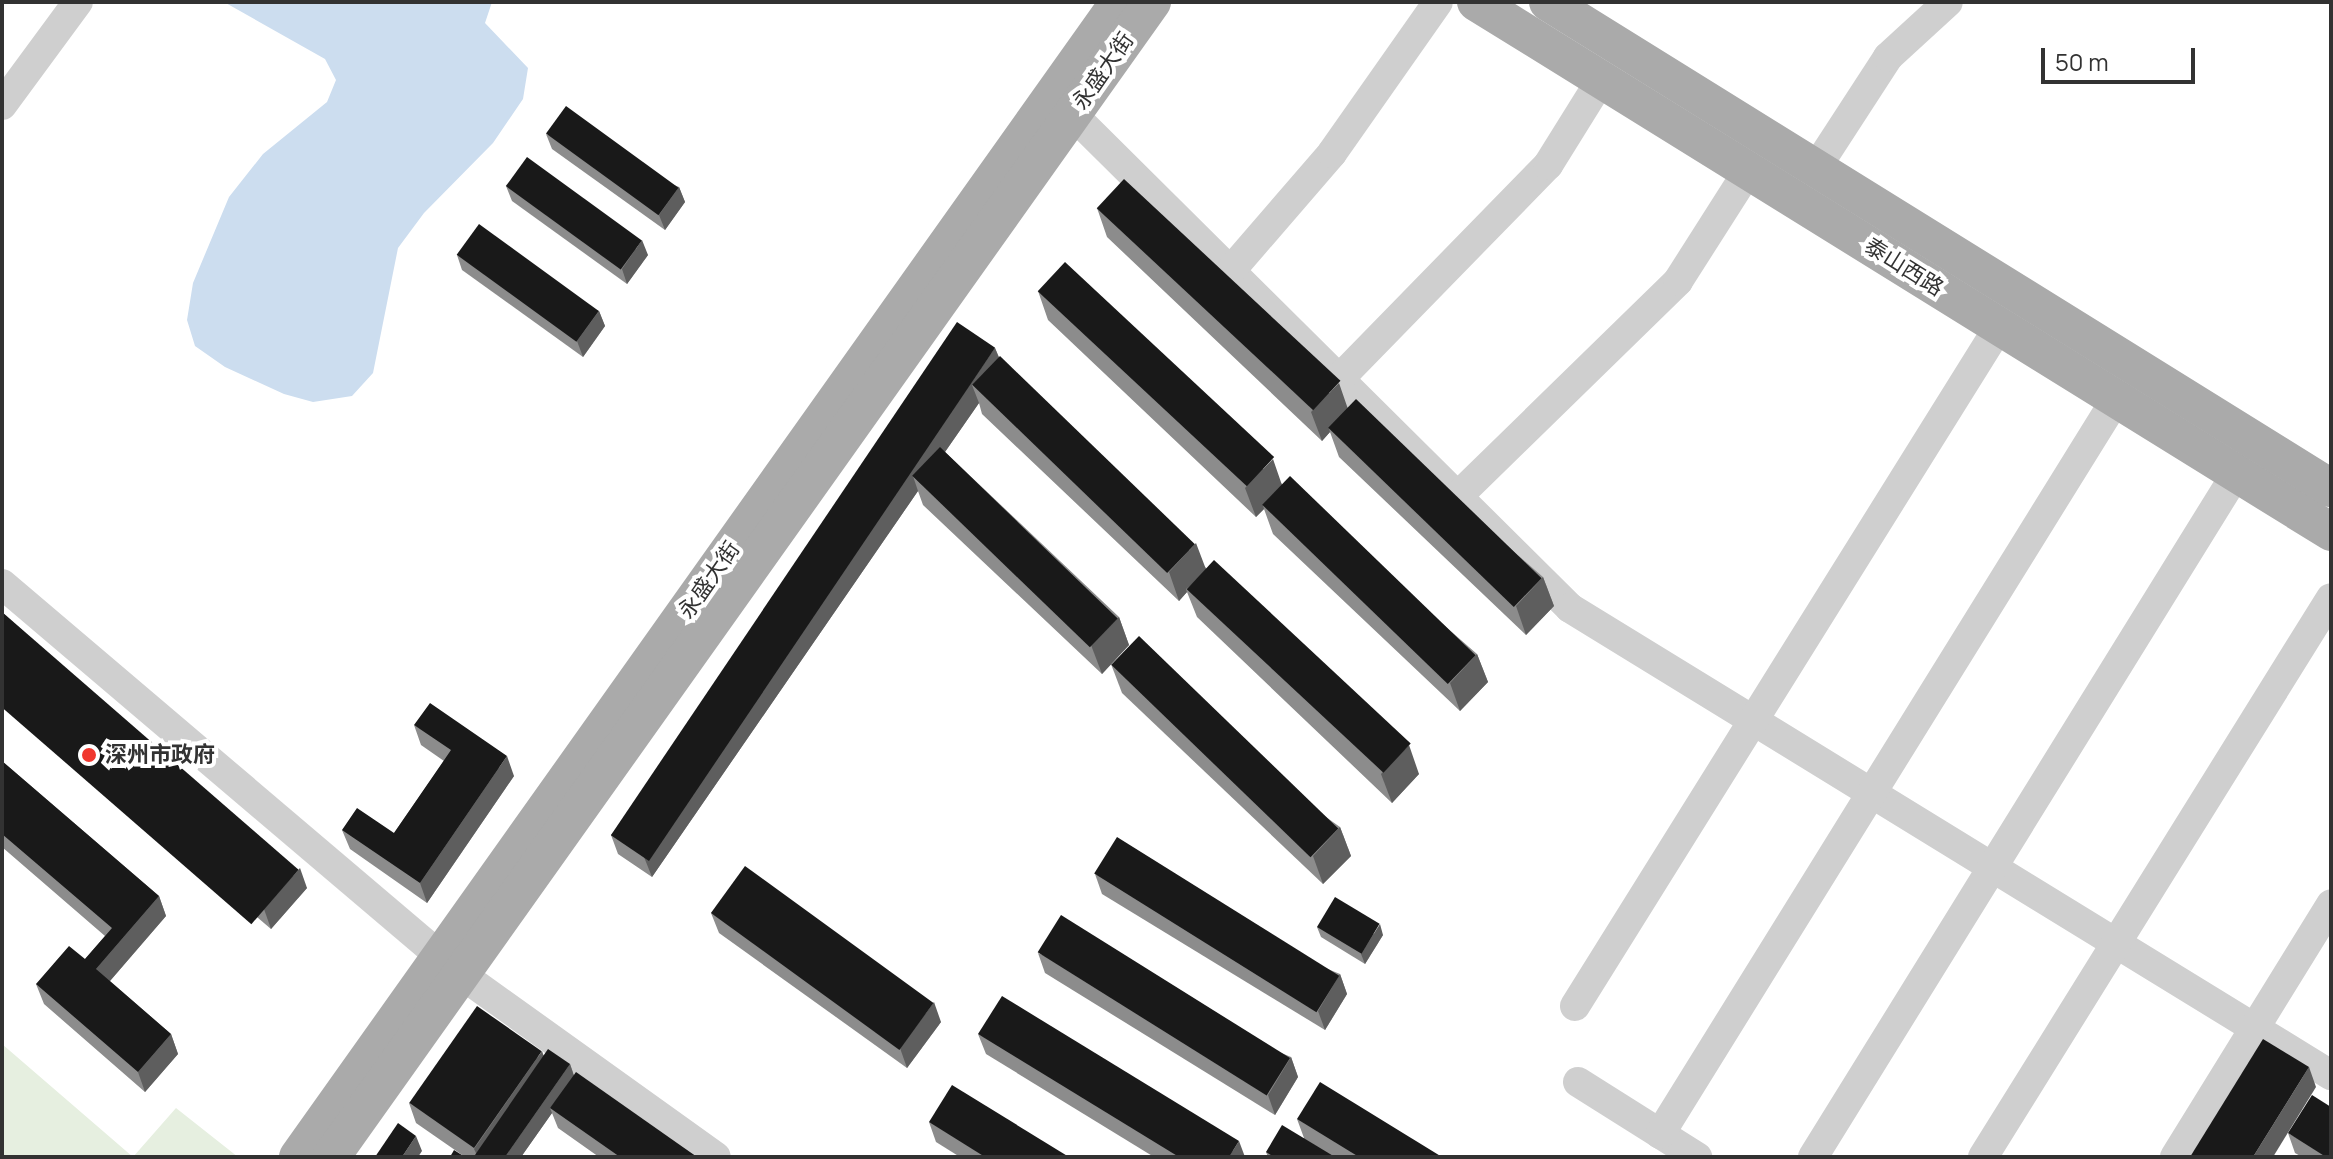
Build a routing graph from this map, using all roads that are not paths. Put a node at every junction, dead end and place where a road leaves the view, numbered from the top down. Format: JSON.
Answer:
{"nodes":[{"id":1,"x":78,"y":2,"type":"edge"},
{"id":2,"x":1119,"y":2,"type":"edge"},
{"id":3,"x":1152,"y":2,"type":"edge"},
{"id":4,"x":1438,"y":2,"type":"edge"},
{"id":5,"x":1476,"y":2,"type":"edge"},
{"id":6,"x":1548,"y":2,"type":"edge"},
{"id":7,"x":1948,"y":2,"type":"edge"},
{"id":8,"x":1601,"y":80,"type":"junction"},
{"id":9,"x":2,"y":105,"type":"edge"},
{"id":10,"x":1072,"y":114,"type":"junction"},
{"id":11,"x":1816,"y":168,"type":"junction"},
{"id":12,"x":1748,"y":171,"type":"junction"},
{"id":13,"x":1232,"y":269,"type":"junction"},
{"id":14,"x":1999,"y":327,"type":"junction"},
{"id":15,"x":1342,"y":376,"type":"junction"},
{"id":16,"x":2116,"y":399,"type":"junction"},
{"id":17,"x":2236,"y":474,"type":"junction"},
{"id":18,"x":2331,"y":488,"type":"edge"},
{"id":19,"x":1459,"y":495,"type":"junction"},
{"id":20,"x":2331,"y":532,"type":"edge"},
{"id":21,"x":2,"y":584,"type":"edge"},
{"id":22,"x":2331,"y":598,"type":"edge"},
{"id":23,"x":1753,"y":720,"type":"junction"},
{"id":24,"x":1872,"y":793,"type":"junction"},
{"id":25,"x":1993,"y":867,"type":"junction"},
{"id":26,"x":2331,"y":904,"type":"edge"},
{"id":27,"x":2116,"y":942,"type":"junction"},
{"id":28,"x":452,"y":966,"type":"junction"},
{"id":29,"x":1575,"y":1006,"type":"dead end"},
{"id":30,"x":2255,"y":1027,"type":"junction"},
{"id":31,"x":2331,"y":1075,"type":"edge"},
{"id":32,"x":1578,"y":1082,"type":"dead end"},
{"id":33,"x":1660,"y":1134,"type":"junction"},
{"id":34,"x":298,"y":1157,"type":"edge"},
{"id":35,"x":331,"y":1157,"type":"edge"},
{"id":36,"x":716,"y":1157,"type":"edge"},
{"id":37,"x":1697,"y":1157,"type":"edge"},
{"id":38,"x":1813,"y":1157,"type":"edge"},
{"id":39,"x":1983,"y":1157,"type":"edge"},
{"id":40,"x":2175,"y":1157,"type":"edge"}],
"edges":[{"from":1,"to":9,"type":"street"},
{"from":2,"to":28,"type":"main road","name":"永盛大街"},
{"from":3,"to":10,"type":"main road","name":"永盛大街"},
{"from":4,"to":13,"type":"street"},
{"from":5,"to":8,"type":"main road","name":"泰山西路"},
{"from":6,"to":11,"type":"main road","name":"泰山西路"},
{"from":7,"to":11,"type":"street"},
{"from":8,"to":12,"type":"main road","name":"泰山西路"},
{"from":8,"to":15,"type":"street"},
{"from":10,"to":13,"type":"street"},
{"from":10,"to":28,"type":"main road","name":"永盛大街"},
{"from":11,"to":18,"type":"main road","name":"泰山西路"},
{"from":12,"to":14,"type":"main road","name":"泰山西路"},
{"from":12,"to":19,"type":"street"},
{"from":13,"to":15,"type":"street"},
{"from":14,"to":16,"type":"main road","name":"泰山西路"},
{"from":14,"to":23,"type":"street"},
{"from":15,"to":19,"type":"street"},
{"from":16,"to":17,"type":"main road","name":"泰山西路"},
{"from":16,"to":24,"type":"street"},
{"from":17,"to":20,"type":"main road","name":"泰山西路"},
{"from":17,"to":25,"type":"street"},
{"from":19,"to":23,"type":"street"},
{"from":21,"to":28,"type":"street"},
{"from":22,"to":27,"type":"street"},
{"from":23,"to":24,"type":"street"},
{"from":23,"to":29,"type":"street"},
{"from":24,"to":25,"type":"street"},
{"from":24,"to":33,"type":"street"},
{"from":25,"to":27,"type":"street"},
{"from":25,"to":38,"type":"street"},
{"from":26,"to":30,"type":"street"},
{"from":27,"to":30,"type":"street"},
{"from":27,"to":39,"type":"street"},
{"from":28,"to":34,"type":"main road","name":"永盛大街"},
{"from":28,"to":35,"type":"main road","name":"永盛大街"},
{"from":28,"to":36,"type":"street"},
{"from":30,"to":31,"type":"street"},
{"from":30,"to":40,"type":"street"},
{"from":32,"to":33,"type":"street"},
{"from":33,"to":37,"type":"street"}]}
